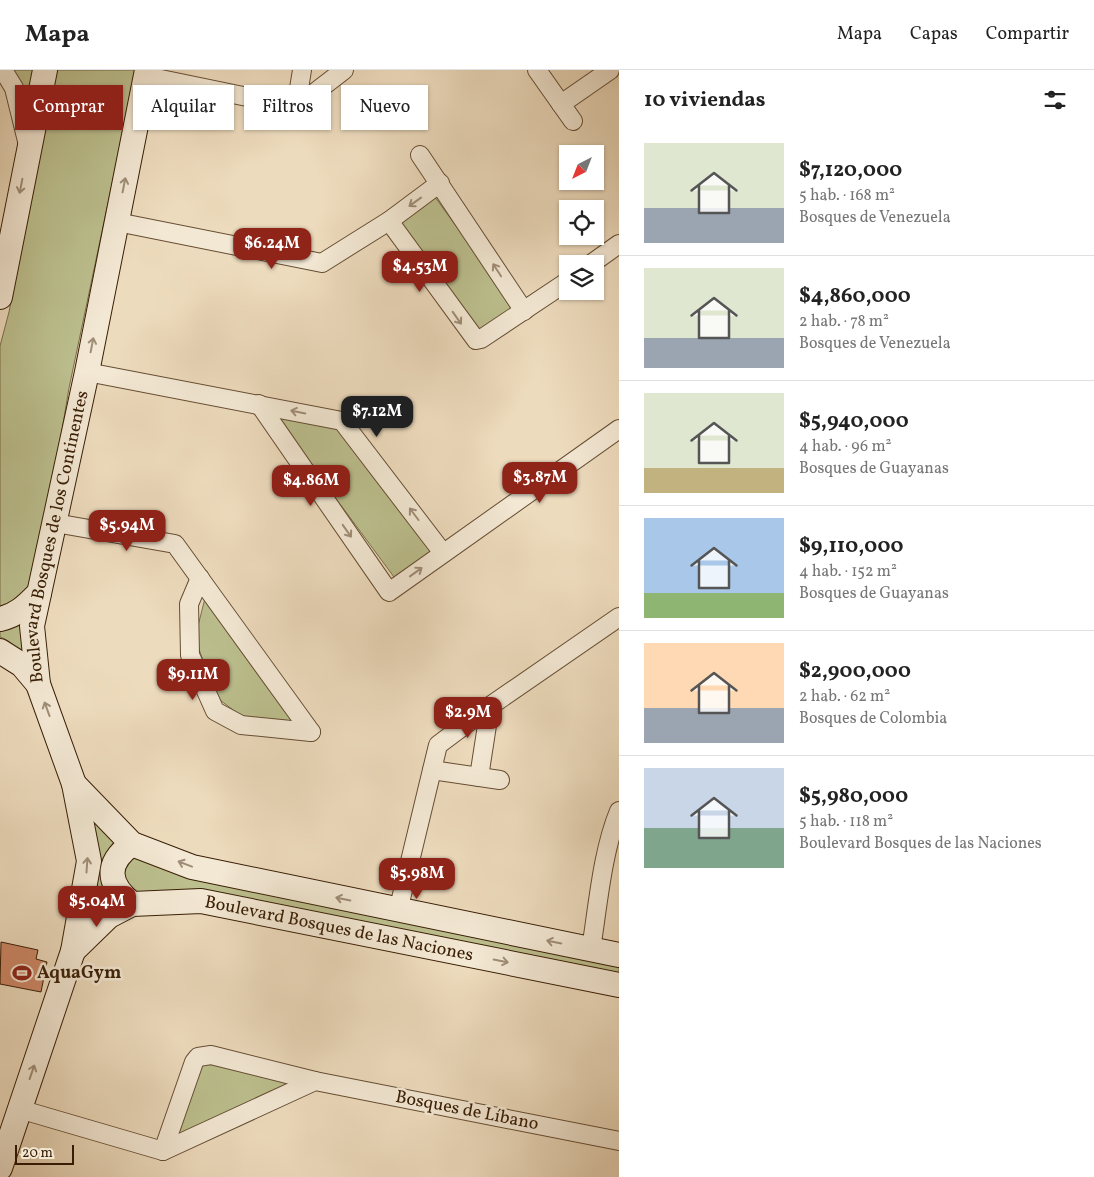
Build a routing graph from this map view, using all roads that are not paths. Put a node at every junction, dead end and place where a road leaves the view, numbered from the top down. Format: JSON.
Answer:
{"nodes":[{"id":1,"x":3,"y":70,"type":"edge"},
{"id":2,"x":44,"y":70,"type":"edge"},
{"id":3,"x":302,"y":70,"type":"edge"},
{"id":4,"x":344,"y":70,"type":"edge"},
{"id":5,"x":537,"y":70,"type":"edge"},
{"id":6,"x":610,"y":70,"type":"edge"},
{"id":7,"x":146,"y":73,"type":"edge"},
{"id":8,"x":300,"y":85,"type":"edge"},
{"id":9,"x":325,"y":85,"type":"edge"},
{"id":10,"x":244,"y":95,"type":"edge"},
{"id":11,"x":561,"y":104,"type":"junction"},
{"id":12,"x":573,"y":122,"type":"dead end"},
{"id":13,"x":29,"y":147,"type":"junction"},
{"id":14,"x":420,"y":155,"type":"dead end"},
{"id":15,"x":440,"y":183,"type":"junction"},
{"id":16,"x":389,"y":221,"type":"junction"},
{"id":17,"x":117,"y":222,"type":"junction"},
{"id":18,"x":619,"y":244,"type":"edge"},
{"id":19,"x":604,"y":255,"type":"edge"},
{"id":20,"x":4,"y":261,"type":"edge"},
{"id":21,"x":559,"y":287,"type":"edge"},
{"id":22,"x":0,"y":297,"type":"edge"},
{"id":23,"x":524,"y":311,"type":"junction"},
{"id":24,"x":87,"y":372,"type":"junction"},
{"id":25,"x":259,"y":404,"type":"junction"},
{"id":26,"x":619,"y":429,"type":"edge"},
{"id":27,"x":56,"y":523,"type":"junction"},
{"id":28,"x":443,"y":553,"type":"junction"},
{"id":29,"x":200,"y":578,"type":"junction"},
{"id":30,"x":39,"y":592,"type":"junction"},
{"id":31,"x":619,"y":617,"type":"edge"},
{"id":32,"x":0,"y":619,"type":"edge"},
{"id":33,"x":0,"y":651,"type":"edge"},
{"id":34,"x":38,"y":684,"type":"junction"},
{"id":35,"x":490,"y":706,"type":"junction"},
{"id":36,"x":432,"y":770,"type":"junction"},
{"id":37,"x":478,"y":777,"type":"junction"},
{"id":38,"x":500,"y":780,"type":"dead end"},
{"id":39,"x":74,"y":784,"type":"junction"},
{"id":40,"x":619,"y":811,"type":"edge"},
{"id":41,"x":132,"y":844,"type":"junction"},
{"id":42,"x":132,"y":904,"type":"junction"},
{"id":43,"x":398,"y":911,"type":"junction"},
{"id":44,"x":591,"y":950,"type":"junction"},
{"id":45,"x":73,"y":951,"type":"junction"},
{"id":46,"x":619,"y":955,"type":"edge"},
{"id":47,"x":619,"y":985,"type":"edge"},
{"id":48,"x":315,"y":1081,"type":"junction"},
{"id":49,"x":19,"y":1109,"type":"junction"},
{"id":50,"x":619,"y":1141,"type":"edge"},
{"id":51,"x":164,"y":1151,"type":"junction"},
{"id":52,"x":0,"y":1168,"type":"edge"}],
"edges":[{"from":1,"to":13,"type":"street"},
{"from":2,"to":13,"type":"street"},
{"from":3,"to":8,"type":"street"},
{"from":4,"to":9,"type":"street"},
{"from":5,"to":11,"type":"street"},
{"from":6,"to":11,"type":"street"},
{"from":7,"to":10,"type":"street"},
{"from":17,"to":7,"type":"street","name":"Boulevard Bosques de los Continentes","one_way":true},
{"from":11,"to":12,"type":"street"},
{"from":13,"to":20,"type":"street","one_way":true},
{"from":14,"to":15,"type":"street"},
{"from":15,"to":16,"type":"street","one_way":true},
{"from":23,"to":15,"type":"street","one_way":true},
{"from":16,"to":17,"type":"street"},
{"from":16,"to":23,"type":"street","one_way":true},
{"from":24,"to":17,"type":"street","name":"Boulevard Bosques de los Continentes","one_way":true},
{"from":18,"to":19,"type":"street"},
{"from":20,"to":22,"type":"street"},
{"from":21,"to":23,"type":"street"},
{"from":24,"to":25,"type":"street"},
{"from":24,"to":27,"type":"street","name":"Boulevard Bosques de los Continentes"},
{"from":28,"to":25,"type":"street","one_way":true},
{"from":25,"to":28,"type":"street","one_way":true},
{"from":26,"to":28,"type":"street"},
{"from":27,"to":29,"type":"street"},
{"from":27,"to":30,"type":"street","name":"Boulevard Bosques de los Continentes"},
{"from":29,"to":29,"type":"street"},
{"from":30,"to":32,"type":"street"},
{"from":30,"to":34,"type":"street","name":"Boulevard Bosques de los Continentes"},
{"from":31,"to":35,"type":"street"},
{"from":33,"to":34,"type":"street"},
{"from":39,"to":34,"type":"street","name":"Boulevard Bosques de los Continentes","one_way":true},
{"from":35,"to":36,"type":"street"},
{"from":35,"to":37,"type":"street"},
{"from":36,"to":37,"type":"street"},
{"from":36,"to":43,"type":"street"},
{"from":37,"to":38,"type":"street"},
{"from":39,"to":41,"type":"street","name":"Boulevard Bosques de las Naciones"},
{"from":45,"to":39,"type":"street","name":"Boulevard Bosques de los Continentes","one_way":true},
{"from":40,"to":44,"type":"street"},
{"from":41,"to":42,"type":"street"},
{"from":43,"to":41,"type":"street","name":"Boulevard Bosques de las Naciones","one_way":true},
{"from":42,"to":45,"type":"street","name":"Boulevard Bosques de las Naciones"},
{"from":42,"to":47,"type":"street","name":"Boulevard Bosques de las Naciones","one_way":true},
{"from":44,"to":43,"type":"street","name":"Boulevard Bosques de las Naciones","one_way":true},
{"from":44,"to":46,"type":"street","name":"Boulevard Bosques de las Naciones"},
{"from":49,"to":45,"type":"street","name":"Boulevard Bosques de los Continentes","one_way":true},
{"from":48,"to":50,"type":"street","name":"Bosques de Líbano"},
{"from":48,"to":51,"type":"street"},
{"from":48,"to":51,"type":"street","name":"Bosques de Líbano"},
{"from":49,"to":51,"type":"street"},
{"from":49,"to":52,"type":"street","name":"Boulevard Bosques de los Continentes"}]}
